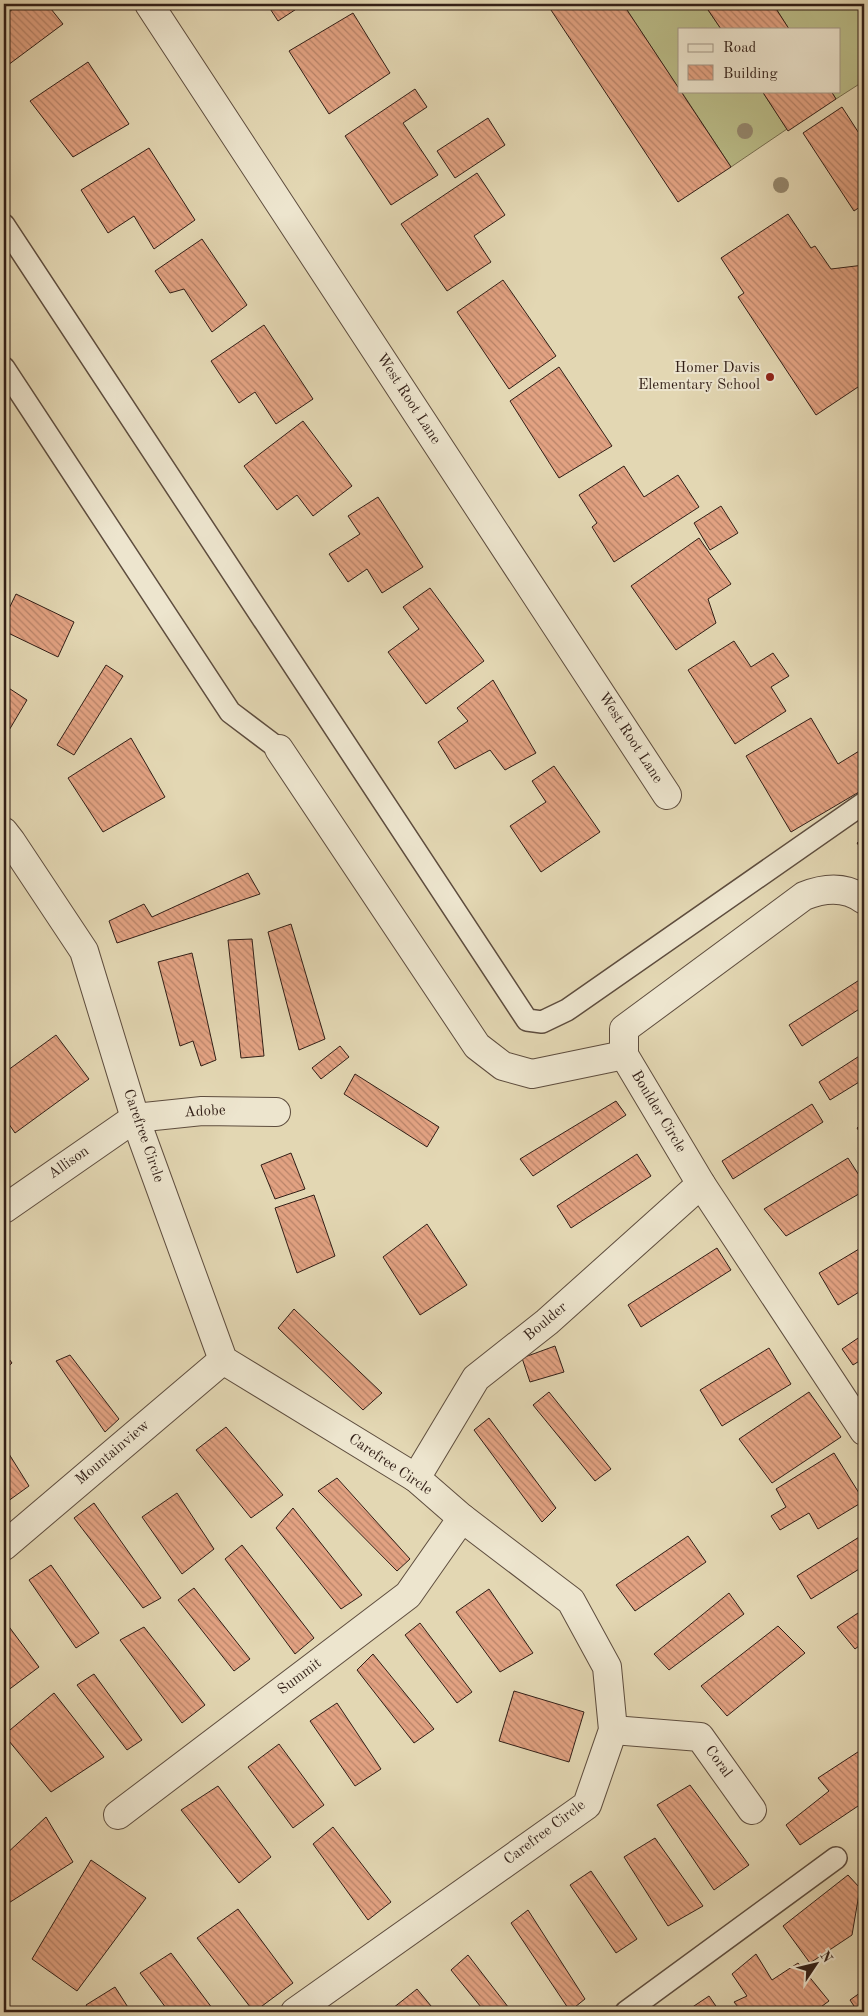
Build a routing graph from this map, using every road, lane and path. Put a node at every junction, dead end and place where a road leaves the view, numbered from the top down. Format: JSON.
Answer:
{"nodes":[{"id":1,"x":149,"y":4,"type":"edge"},
{"id":2,"x":4,"y":225,"type":"edge"},
{"id":3,"x":4,"y":368,"type":"edge"},
{"id":4,"x":279,"y":749,"type":"joint"},
{"id":5,"x":667,"y":795,"type":"dead end"},
{"id":6,"x":864,"y":803,"type":"edge"},
{"id":7,"x":6,"y":840,"type":"edge"},
{"id":8,"x":864,"y":900,"type":"edge"},
{"id":9,"x":624,"y":1055,"type":"junction"},
{"id":10,"x":276,"y":1112,"type":"dead end"},
{"id":11,"x":135,"y":1118,"type":"junction"},
{"id":12,"x":701,"y":1184,"type":"junction"},
{"id":13,"x":4,"y":1208,"type":"edge"},
{"id":14,"x":222,"y":1360,"type":"junction"},
{"id":15,"x":864,"y":1431,"type":"edge"},
{"id":16,"x":416,"y":1478,"type":"junction"},
{"id":17,"x":462,"y":1518,"type":"junction"},
{"id":18,"x":4,"y":1546,"type":"edge"},
{"id":19,"x":613,"y":1730,"type":"junction"},
{"id":20,"x":752,"y":1810,"type":"dead end"},
{"id":21,"x":118,"y":1815,"type":"dead end"},
{"id":22,"x":836,"y":1858,"type":"dead end"},
{"id":23,"x":295,"y":2012,"type":"edge"},
{"id":24,"x":626,"y":2012,"type":"edge"}],
"edges":[{"from":1,"to":5,"type":"street","name":"West Root Lane"},
{"from":2,"to":6,"type":"lane"},
{"from":3,"to":4,"type":"lane"},
{"from":4,"to":9,"type":"street"},
{"from":7,"to":11,"type":"street","name":"Carefree Circle"},
{"from":8,"to":9,"type":"street","name":"Boulder Circle"},
{"from":9,"to":12,"type":"street","name":"Boulder Circle"},
{"from":10,"to":11,"type":"street","name":"Adobe"},
{"from":11,"to":13,"type":"street","name":"Allison"},
{"from":11,"to":14,"type":"street","name":"Carefree Circle"},
{"from":12,"to":15,"type":"street","name":"Boulder Circle"},
{"from":12,"to":16,"type":"street","name":"Boulder"},
{"from":14,"to":16,"type":"street","name":"Carefree Circle"},
{"from":14,"to":18,"type":"street","name":"Mountainview"},
{"from":16,"to":17,"type":"street","name":"Carefree Circle"},
{"from":17,"to":19,"type":"street","name":"Carefree Circle"},
{"from":17,"to":21,"type":"street","name":"Summit"},
{"from":19,"to":20,"type":"street","name":"Coral"},
{"from":19,"to":23,"type":"street","name":"Carefree Circle"},
{"from":22,"to":24,"type":"lane"}]}
